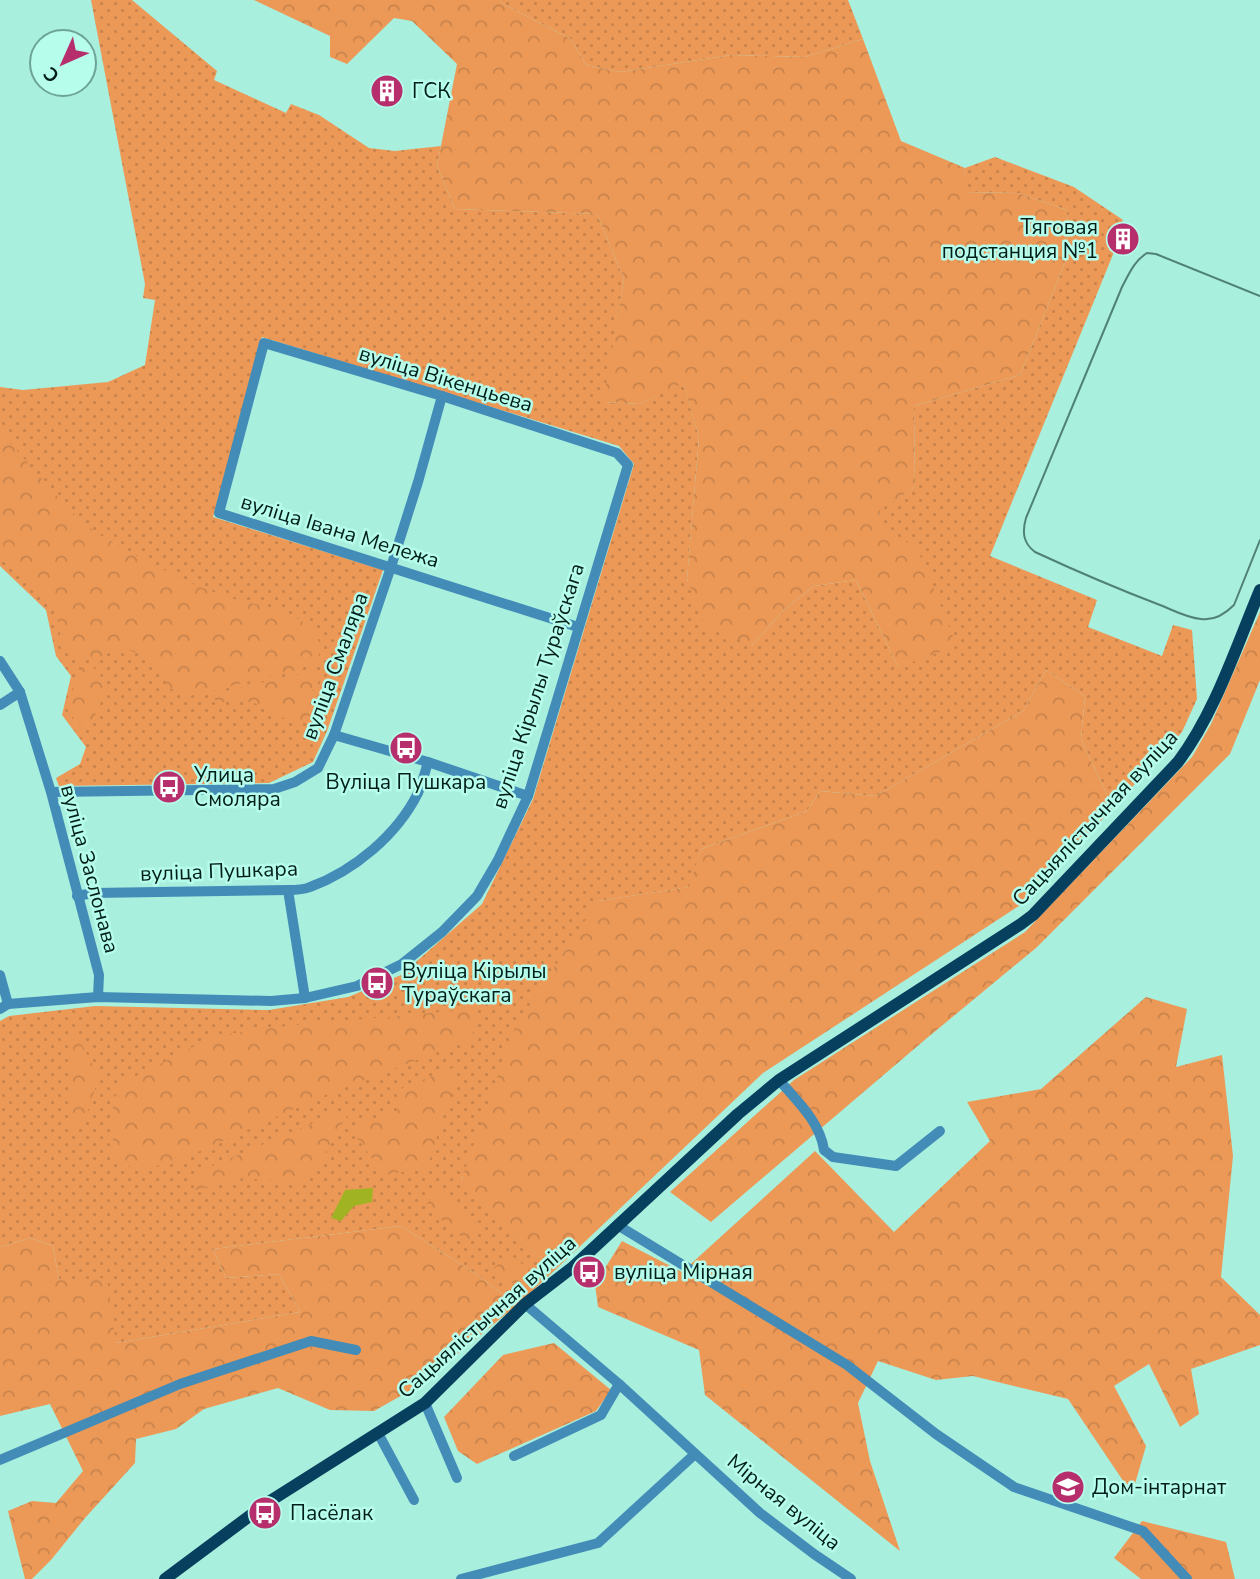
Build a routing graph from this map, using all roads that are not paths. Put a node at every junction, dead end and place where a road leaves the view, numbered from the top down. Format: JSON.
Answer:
{"nodes":[{"id":1,"x":264,"y":343,"type":"joint"},
{"id":2,"x":442,"y":396,"type":"junction"},
{"id":3,"x":617,"y":453,"type":"joint"},
{"id":4,"x":391,"y":567,"type":"junction"},
{"id":5,"x":1260,"y":590,"type":"edge"},
{"id":6,"x":578,"y":627,"type":"junction"},
{"id":7,"x":0,"y":661,"type":"edge"},
{"id":8,"x":20,"y":692,"type":"junction"},
{"id":9,"x":0,"y":705,"type":"edge"},
{"id":10,"x":334,"y":735,"type":"junction"},
{"id":11,"x":428,"y":762,"type":"junction"},
{"id":12,"x":51,"y":792,"type":"junction"},
{"id":13,"x":528,"y":796,"type":"junction"},
{"id":14,"x":288,"y":890,"type":"junction"},
{"id":15,"x":77,"y":896,"type":"junction"},
{"id":16,"x":0,"y":975,"type":"edge"},
{"id":17,"x":98,"y":997,"type":"junction"},
{"id":18,"x":305,"y":998,"type":"junction"},
{"id":19,"x":4,"y":1007,"type":"edge"},
{"id":20,"x":779,"y":1080,"type":"junction"},
{"id":21,"x":940,"y":1131,"type":"dead end"},
{"id":22,"x":619,"y":1226,"type":"junction"},
{"id":23,"x":525,"y":1304,"type":"junction"},
{"id":24,"x":356,"y":1350,"type":"dead end"},
{"id":25,"x":620,"y":1384,"type":"junction"},
{"id":26,"x":425,"y":1403,"type":"junction"},
{"id":27,"x":378,"y":1433,"type":"junction"},
{"id":28,"x":695,"y":1454,"type":"junction"},
{"id":29,"x":514,"y":1456,"type":"dead end"},
{"id":30,"x":0,"y":1460,"type":"edge"},
{"id":31,"x":457,"y":1478,"type":"dead end"},
{"id":32,"x":414,"y":1500,"type":"dead end"},
{"id":33,"x":165,"y":1579,"type":"edge"},
{"id":34,"x":461,"y":1579,"type":"edge"},
{"id":35,"x":851,"y":1579,"type":"edge"},
{"id":36,"x":1187,"y":1579,"type":"edge"}],
"edges":[{"from":1,"to":2,"type":"street","name":"вуліца Вікенцьева"},
{"from":1,"to":4,"type":"street","name":"вуліца Івана Мележа"},
{"from":2,"to":3,"type":"street","name":"вуліца Вікенцьева"},
{"from":2,"to":4,"type":"street","name":"вуліца Смаляра"},
{"from":3,"to":6,"type":"street","name":"вуліца Кірылы Тураўскага"},
{"from":4,"to":6,"type":"street","name":"вуліца Івана Мележа"},
{"from":4,"to":10,"type":"street","name":"вуліца Смаляра"},
{"from":5,"to":20,"type":"main road","name":"Сацыялістычная вуліца"},
{"from":6,"to":13,"type":"street","name":"вуліца Кірылы Тураўскага"},
{"from":7,"to":8,"type":"street","name":"вуліца Заслонава"},
{"from":8,"to":9,"type":"street"},
{"from":8,"to":12,"type":"street","name":"вуліца Заслонава"},
{"from":10,"to":11,"type":"street"},
{"from":10,"to":12,"type":"street","name":"вуліца Смаляра"},
{"from":11,"to":13,"type":"street"},
{"from":11,"to":14,"type":"street","name":"вуліца Пушкара"},
{"from":12,"to":15,"type":"street","name":"вуліца Заслонава"},
{"from":13,"to":18,"type":"street","name":"вуліца Кірылы Тураўскага"},
{"from":14,"to":15,"type":"street","name":"вуліца Пушкара"},
{"from":14,"to":18,"type":"street"},
{"from":15,"to":17,"type":"street","name":"вуліца Заслонава"},
{"from":16,"to":19,"type":"street"},
{"from":17,"to":18,"type":"street","name":"вуліца Кірылы Тураўскага"},
{"from":17,"to":19,"type":"street"},
{"from":20,"to":21,"type":"street"},
{"from":20,"to":22,"type":"main road","name":"Сацыялістычная вуліца"},
{"from":22,"to":23,"type":"main road","name":"Сацыялістычная вуліца"},
{"from":22,"to":36,"type":"street"},
{"from":23,"to":25,"type":"street","name":"Мірная вуліца"},
{"from":23,"to":26,"type":"main road","name":"Сацыялістычная вуліца"},
{"from":24,"to":30,"type":"street"},
{"from":25,"to":28,"type":"street","name":"Мірная вуліца"},
{"from":25,"to":29,"type":"street"},
{"from":26,"to":27,"type":"main road","name":"Сацыялістычная вуліца"},
{"from":26,"to":31,"type":"street"},
{"from":27,"to":32,"type":"street"},
{"from":27,"to":33,"type":"main road","name":"Сацыялістычная вуліца"},
{"from":28,"to":34,"type":"street","name":"Мірная вуліца"},
{"from":28,"to":35,"type":"street","name":"Мірная вуліца"}]}
